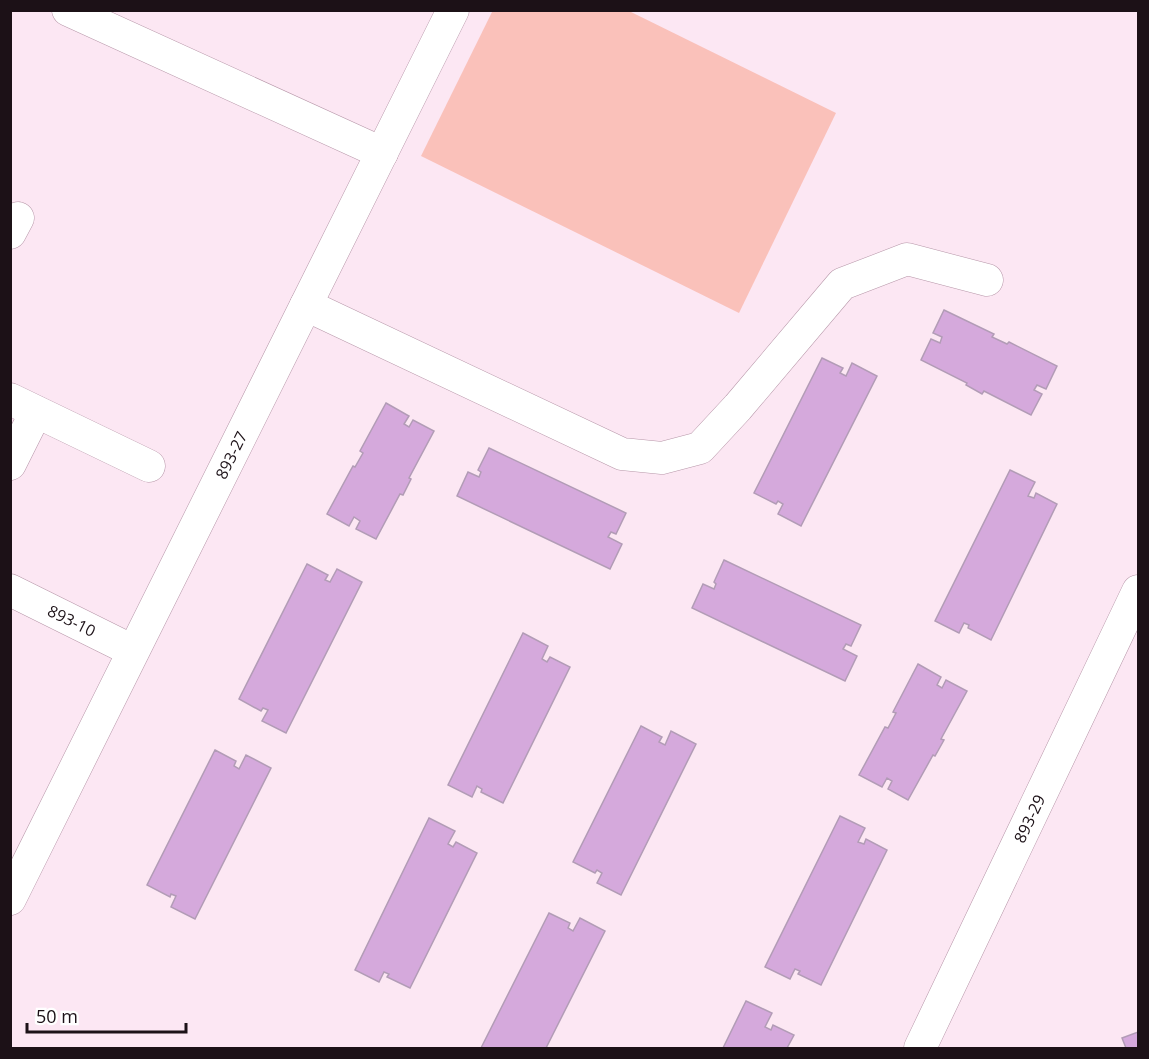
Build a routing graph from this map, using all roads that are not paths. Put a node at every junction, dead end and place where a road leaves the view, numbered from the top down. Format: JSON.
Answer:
{"nodes":[{"id":1,"x":68,"y":10,"type":"edge"},
{"id":2,"x":453,"y":10,"type":"edge"},
{"id":3,"x":382,"y":153,"type":"junction"},
{"id":4,"x":987,"y":280,"type":"dead end"},
{"id":5,"x":306,"y":305,"type":"junction"},
{"id":6,"x":23,"y":405,"type":"edge"},
{"id":7,"x":10,"y":464,"type":"edge"},
{"id":8,"x":149,"y":466,"type":"dead end"},
{"id":9,"x":10,"y":590,"type":"edge"},
{"id":10,"x":1138,"y":591,"type":"edge"},
{"id":11,"x":133,"y":651,"type":"junction"},
{"id":12,"x":10,"y":899,"type":"edge"},
{"id":13,"x":920,"y":1048,"type":"edge"}],
"edges":[{"from":1,"to":3,"type":"street"},
{"from":2,"to":3,"type":"street","name":"893-27"},
{"from":3,"to":5,"type":"street","name":"893-27"},
{"from":4,"to":5,"type":"street"},
{"from":5,"to":11,"type":"street","name":"893-27"},
{"from":6,"to":7,"type":"street"},
{"from":6,"to":8,"type":"street"},
{"from":9,"to":11,"type":"street","name":"893-10"},
{"from":10,"to":13,"type":"street","name":"893-29"},
{"from":11,"to":12,"type":"street","name":"893-27"}]}
